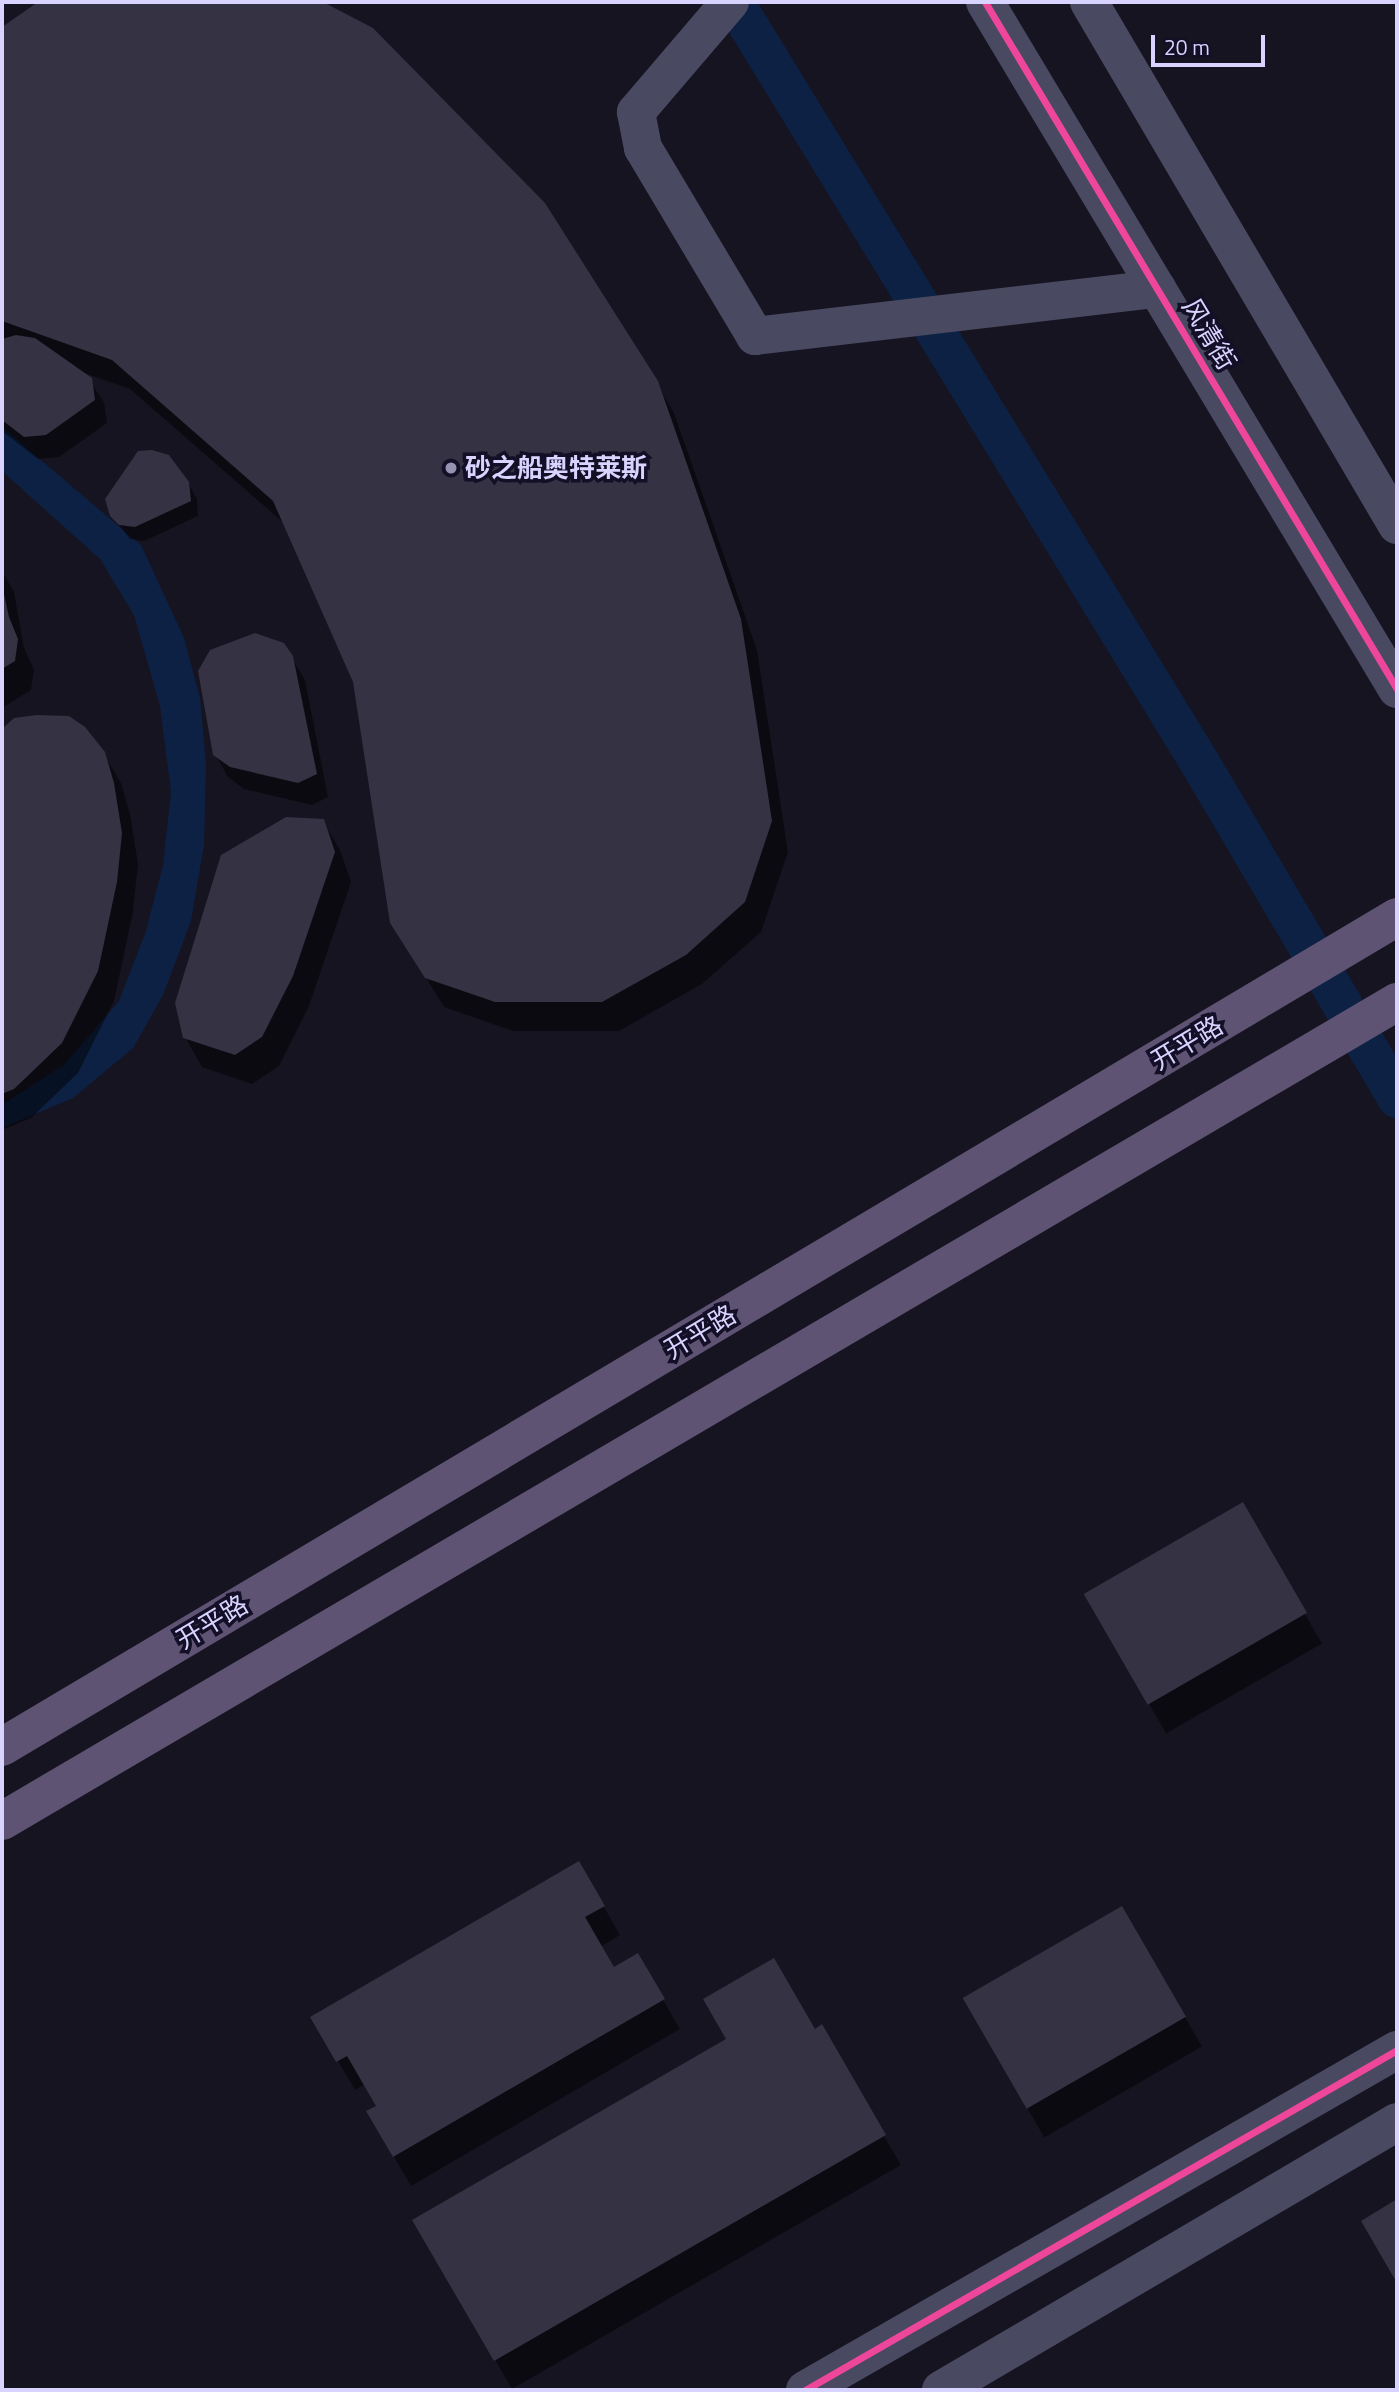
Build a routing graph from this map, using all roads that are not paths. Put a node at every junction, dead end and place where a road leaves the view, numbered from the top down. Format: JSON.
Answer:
{"nodes":[{"id":1,"x":730,"y":2,"type":"edge"},
{"id":2,"x":985,"y":2,"type":"edge"},
{"id":3,"x":1089,"y":2,"type":"edge"},
{"id":4,"x":1157,"y":289,"type":"junction"},
{"id":5,"x":1397,"y":525,"type":"edge"},
{"id":6,"x":1397,"y":689,"type":"edge"},
{"id":7,"x":1397,"y":918,"type":"edge"},
{"id":8,"x":1397,"y":1002,"type":"edge"},
{"id":9,"x":2,"y":1747,"type":"edge"},
{"id":10,"x":2,"y":1821,"type":"edge"},
{"id":11,"x":1397,"y":2050,"type":"edge"},
{"id":12,"x":1397,"y":2122,"type":"edge"},
{"id":13,"x":805,"y":2390,"type":"edge"},
{"id":14,"x":941,"y":2390,"type":"edge"}],
"edges":[{"from":1,"to":4,"type":"street"},
{"from":2,"to":4,"type":"street","name":"风清街"},
{"from":3,"to":5,"type":"street"},
{"from":4,"to":6,"type":"street","name":"风清街"},
{"from":7,"to":9,"type":"main road","name":"开平路"},
{"from":8,"to":10,"type":"main road"},
{"from":11,"to":13,"type":"street"},
{"from":12,"to":14,"type":"street"}]}
